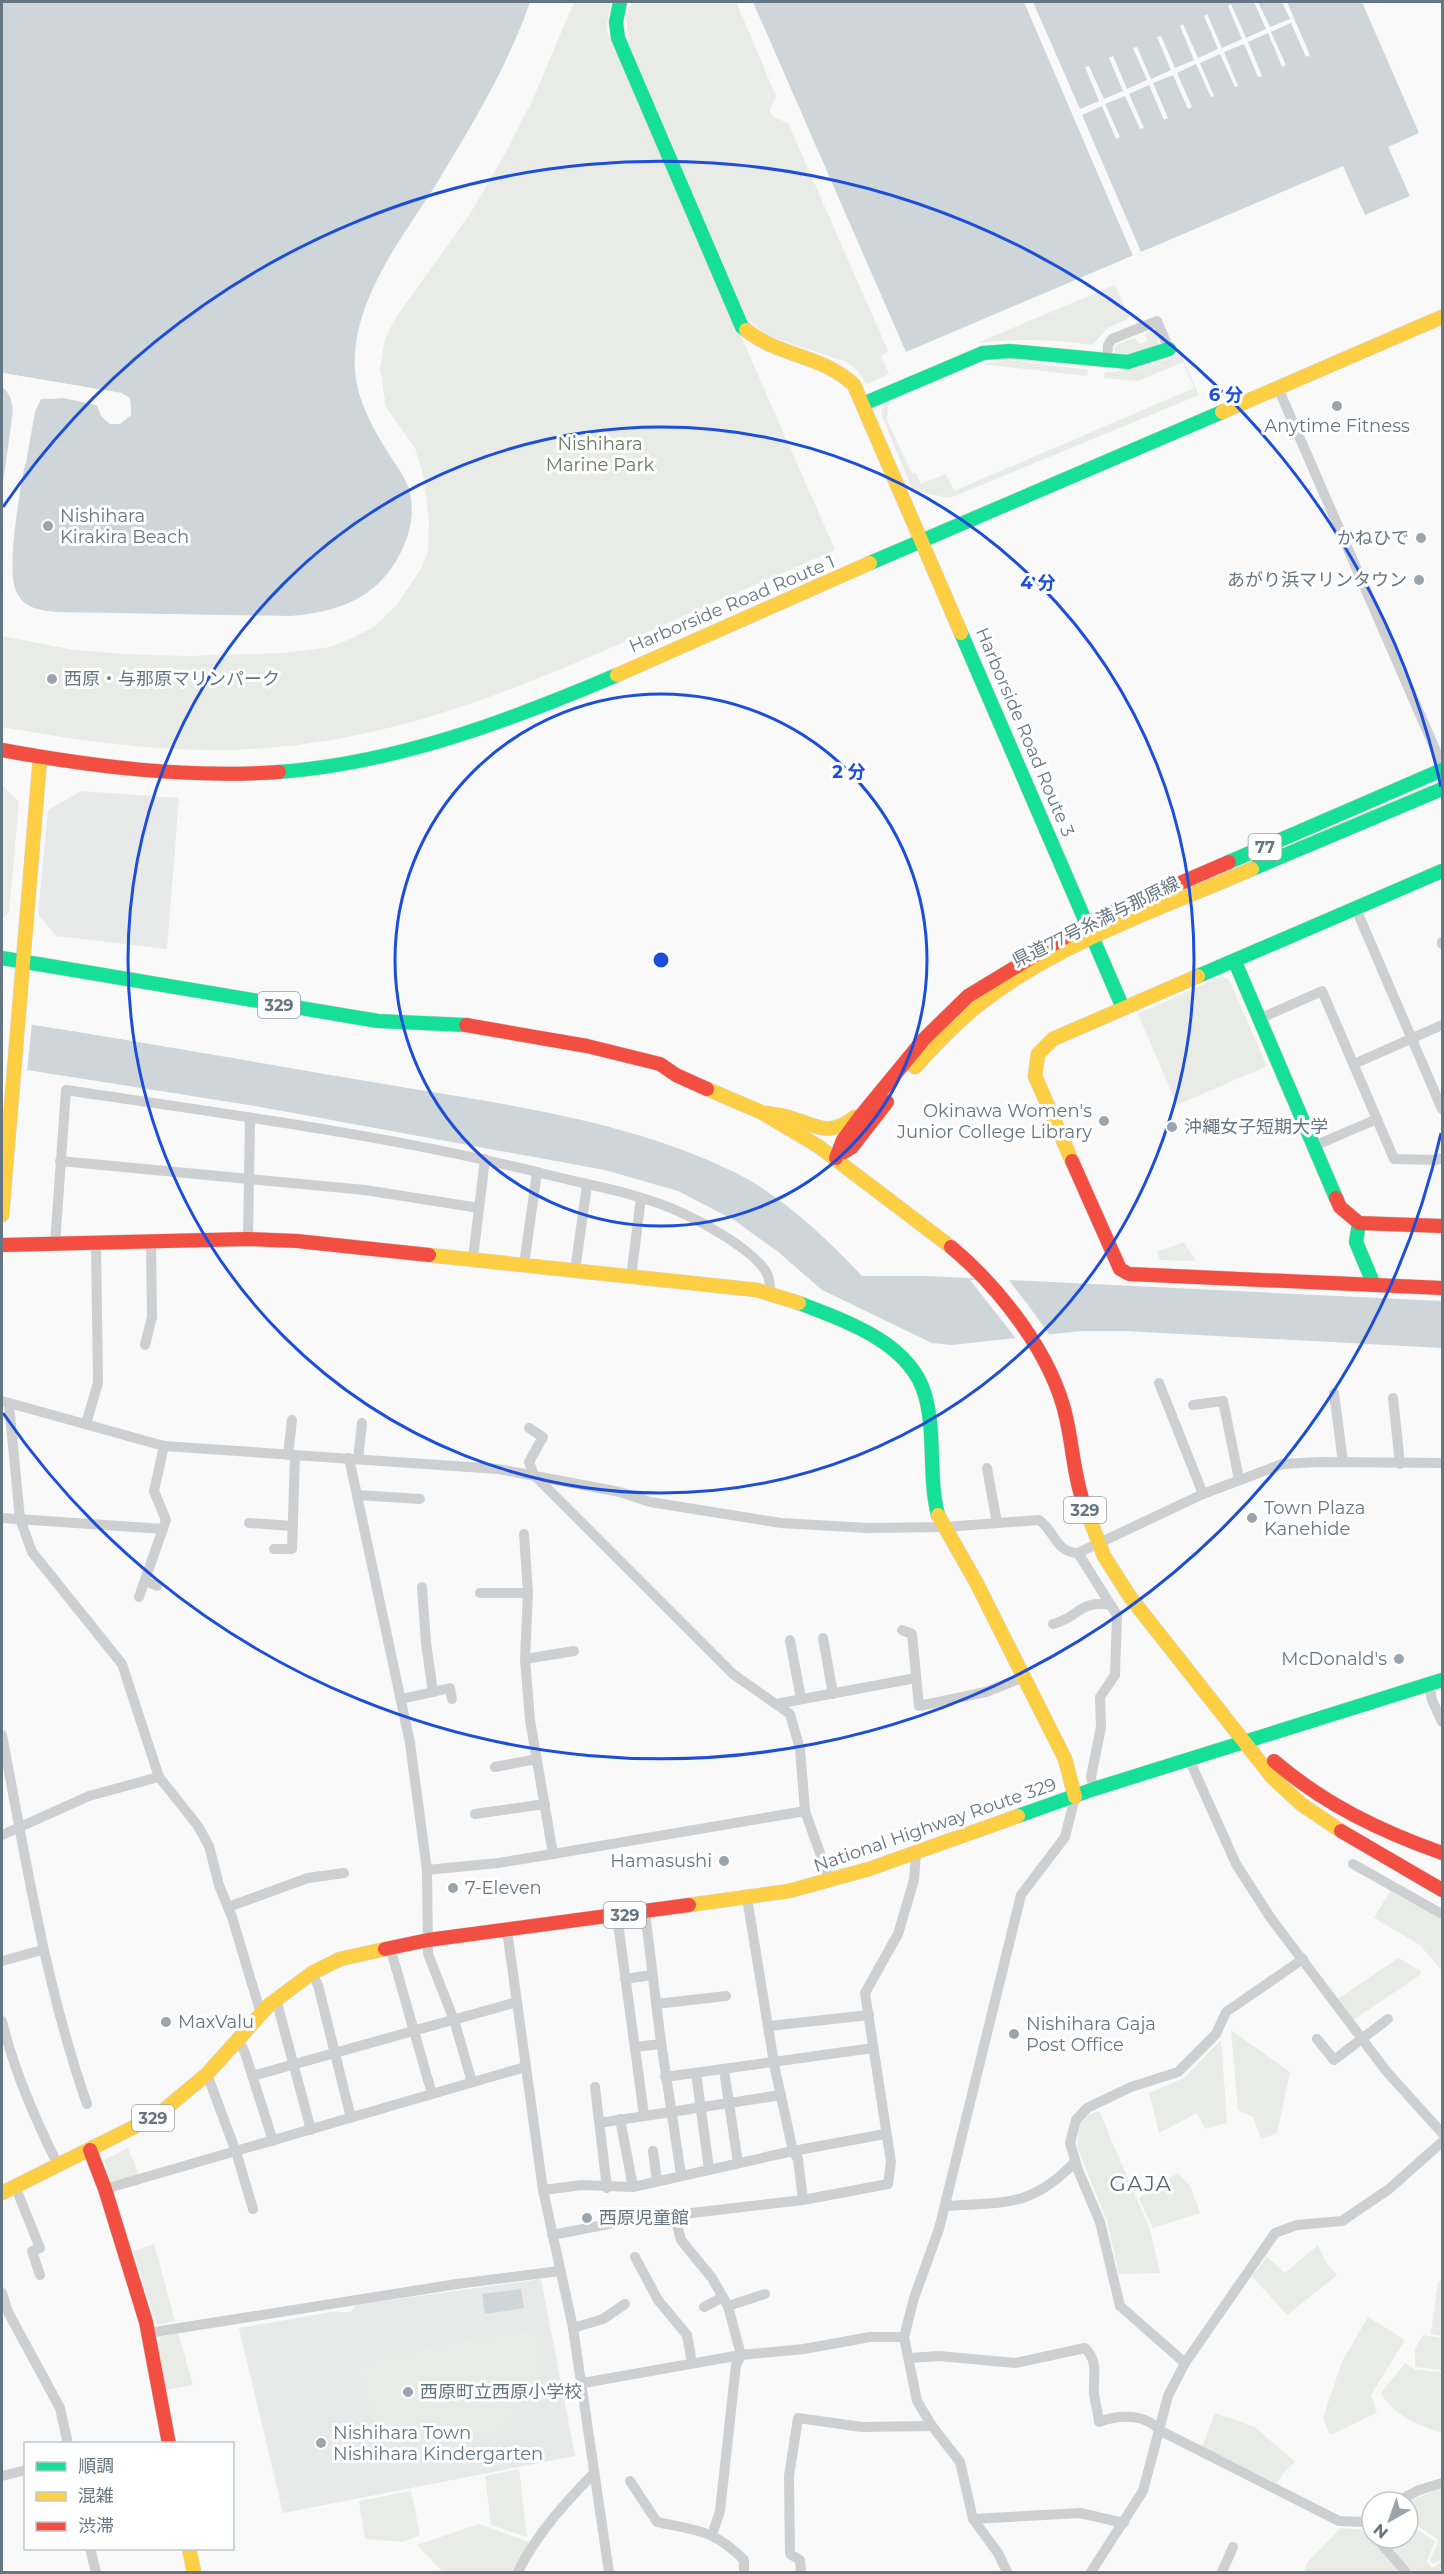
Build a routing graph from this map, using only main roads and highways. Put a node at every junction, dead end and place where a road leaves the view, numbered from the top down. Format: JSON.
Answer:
{"nodes":[{"id":1,"x":620,"y":2,"type":"edge"},
{"id":2,"x":1443,"y":316,"type":"edge"},
{"id":3,"x":1169,"y":349,"type":"road end"},
{"id":4,"x":863,"y":404,"type":"junction"},
{"id":5,"x":923,"y":541,"type":"junction"},
{"id":6,"x":2,"y":750,"type":"edge"},
{"id":7,"x":40,"y":758,"type":"junction"},
{"id":8,"x":1443,"y":770,"type":"edge"},
{"id":9,"x":1443,"y":789,"type":"edge"},
{"id":10,"x":1443,"y":872,"type":"edge"},
{"id":11,"x":1088,"y":923,"type":"junction"},
{"id":12,"x":1094,"y":939,"type":"junction"},
{"id":13,"x":2,"y":958,"type":"edge"},
{"id":14,"x":21,"y":962,"type":"junction"},
{"id":15,"x":1235,"y":962,"type":"junction"},
{"id":16,"x":1123,"y":1008,"type":"junction"},
{"id":17,"x":874,"y":1102,"type":"junction"},
{"id":18,"x":761,"y":1112,"type":"junction"},
{"id":19,"x":836,"y":1158,"type":"junction"},
{"id":20,"x":2,"y":1215,"type":"edge"},
{"id":21,"x":1359,"y":1223,"type":"junction"},
{"id":22,"x":1443,"y":1226,"type":"edge"},
{"id":23,"x":2,"y":1245,"type":"edge"},
{"id":24,"x":1374,"y":1285,"type":"junction"},
{"id":25,"x":1443,"y":1288,"type":"edge"},
{"id":26,"x":1436,"y":1682,"type":"edge"},
{"id":27,"x":1246,"y":1744,"type":"junction"},
{"id":28,"x":1075,"y":1797,"type":"junction"},
{"id":29,"x":1443,"y":1853,"type":"edge"},
{"id":30,"x":1443,"y":1890,"type":"edge"},
{"id":31,"x":90,"y":2150,"type":"junction"},
{"id":32,"x":2,"y":2193,"type":"edge"},
{"id":33,"x":167,"y":2442,"type":"edge"},
{"id":34,"x":189,"y":2550,"type":"edge"},
{"id":35,"x":194,"y":2572,"type":"edge"}],
"edges":[{"from":1,"to":4,"type":"main road","name":"Harborside Road Route 3"},
{"from":2,"to":5,"type":"main road","name":"Harborside Road Route 1"},
{"from":3,"to":4,"type":"main road"},
{"from":4,"to":5,"type":"main road","name":"Harborside Road Route 3"},
{"from":5,"to":7,"type":"main road","name":"Harborside Road Route 1"},
{"from":5,"to":11,"type":"main road","name":"Harborside Road Route 3"},
{"from":6,"to":7,"type":"main road","name":"Harborside Road Route 1"},
{"from":7,"to":14,"type":"main road"},
{"from":8,"to":11,"type":"main road","name":"県道77号糸満与那原線","number":"77"},
{"from":9,"to":12,"type":"main road","name":"県道77号糸満与那原線","number":"77"},
{"from":10,"to":15,"type":"main road"},
{"from":11,"to":12,"type":"main road","name":"Harborside Road Route 3"},
{"from":11,"to":17,"type":"main road","name":"県道77号糸満与那原線","number":"77"},
{"from":12,"to":16,"type":"main road","name":"Harborside Road Route 3"},
{"from":12,"to":19,"type":"main road","name":"県道77号糸満与那原線","number":"77"},
{"from":13,"to":14,"type":"main road","number":"329"},
{"from":14,"to":18,"type":"main road","number":"329"},
{"from":14,"to":20,"type":"main road"},
{"from":15,"to":16,"type":"main road"},
{"from":15,"to":21,"type":"main road"},
{"from":16,"to":24,"type":"main road"},
{"from":17,"to":18,"type":"main road"},
{"from":17,"to":19,"type":"main road","name":"県道77号糸満与那原線","number":"77"},
{"from":18,"to":19,"type":"main road","number":"329"},
{"from":19,"to":27,"type":"main road","number":"329"},
{"from":21,"to":22,"type":"main road"},
{"from":21,"to":24,"type":"main road"},
{"from":23,"to":28,"type":"main road"},
{"from":24,"to":25,"type":"main road"},
{"from":26,"to":27,"type":"main road","name":"National Highway Route 329","number":"329"},
{"from":27,"to":28,"type":"main road","name":"National Highway Route 329","number":"329"},
{"from":27,"to":29,"type":"main road","number":"329"},
{"from":27,"to":30,"type":"main road","number":"329"},
{"from":28,"to":31,"type":"main road","name":"National Highway Route 329","number":"329"},
{"from":31,"to":32,"type":"main road","name":"National Highway Route 329","number":"329"},
{"from":31,"to":33,"type":"main road"},
{"from":34,"to":35,"type":"main road"}]}
